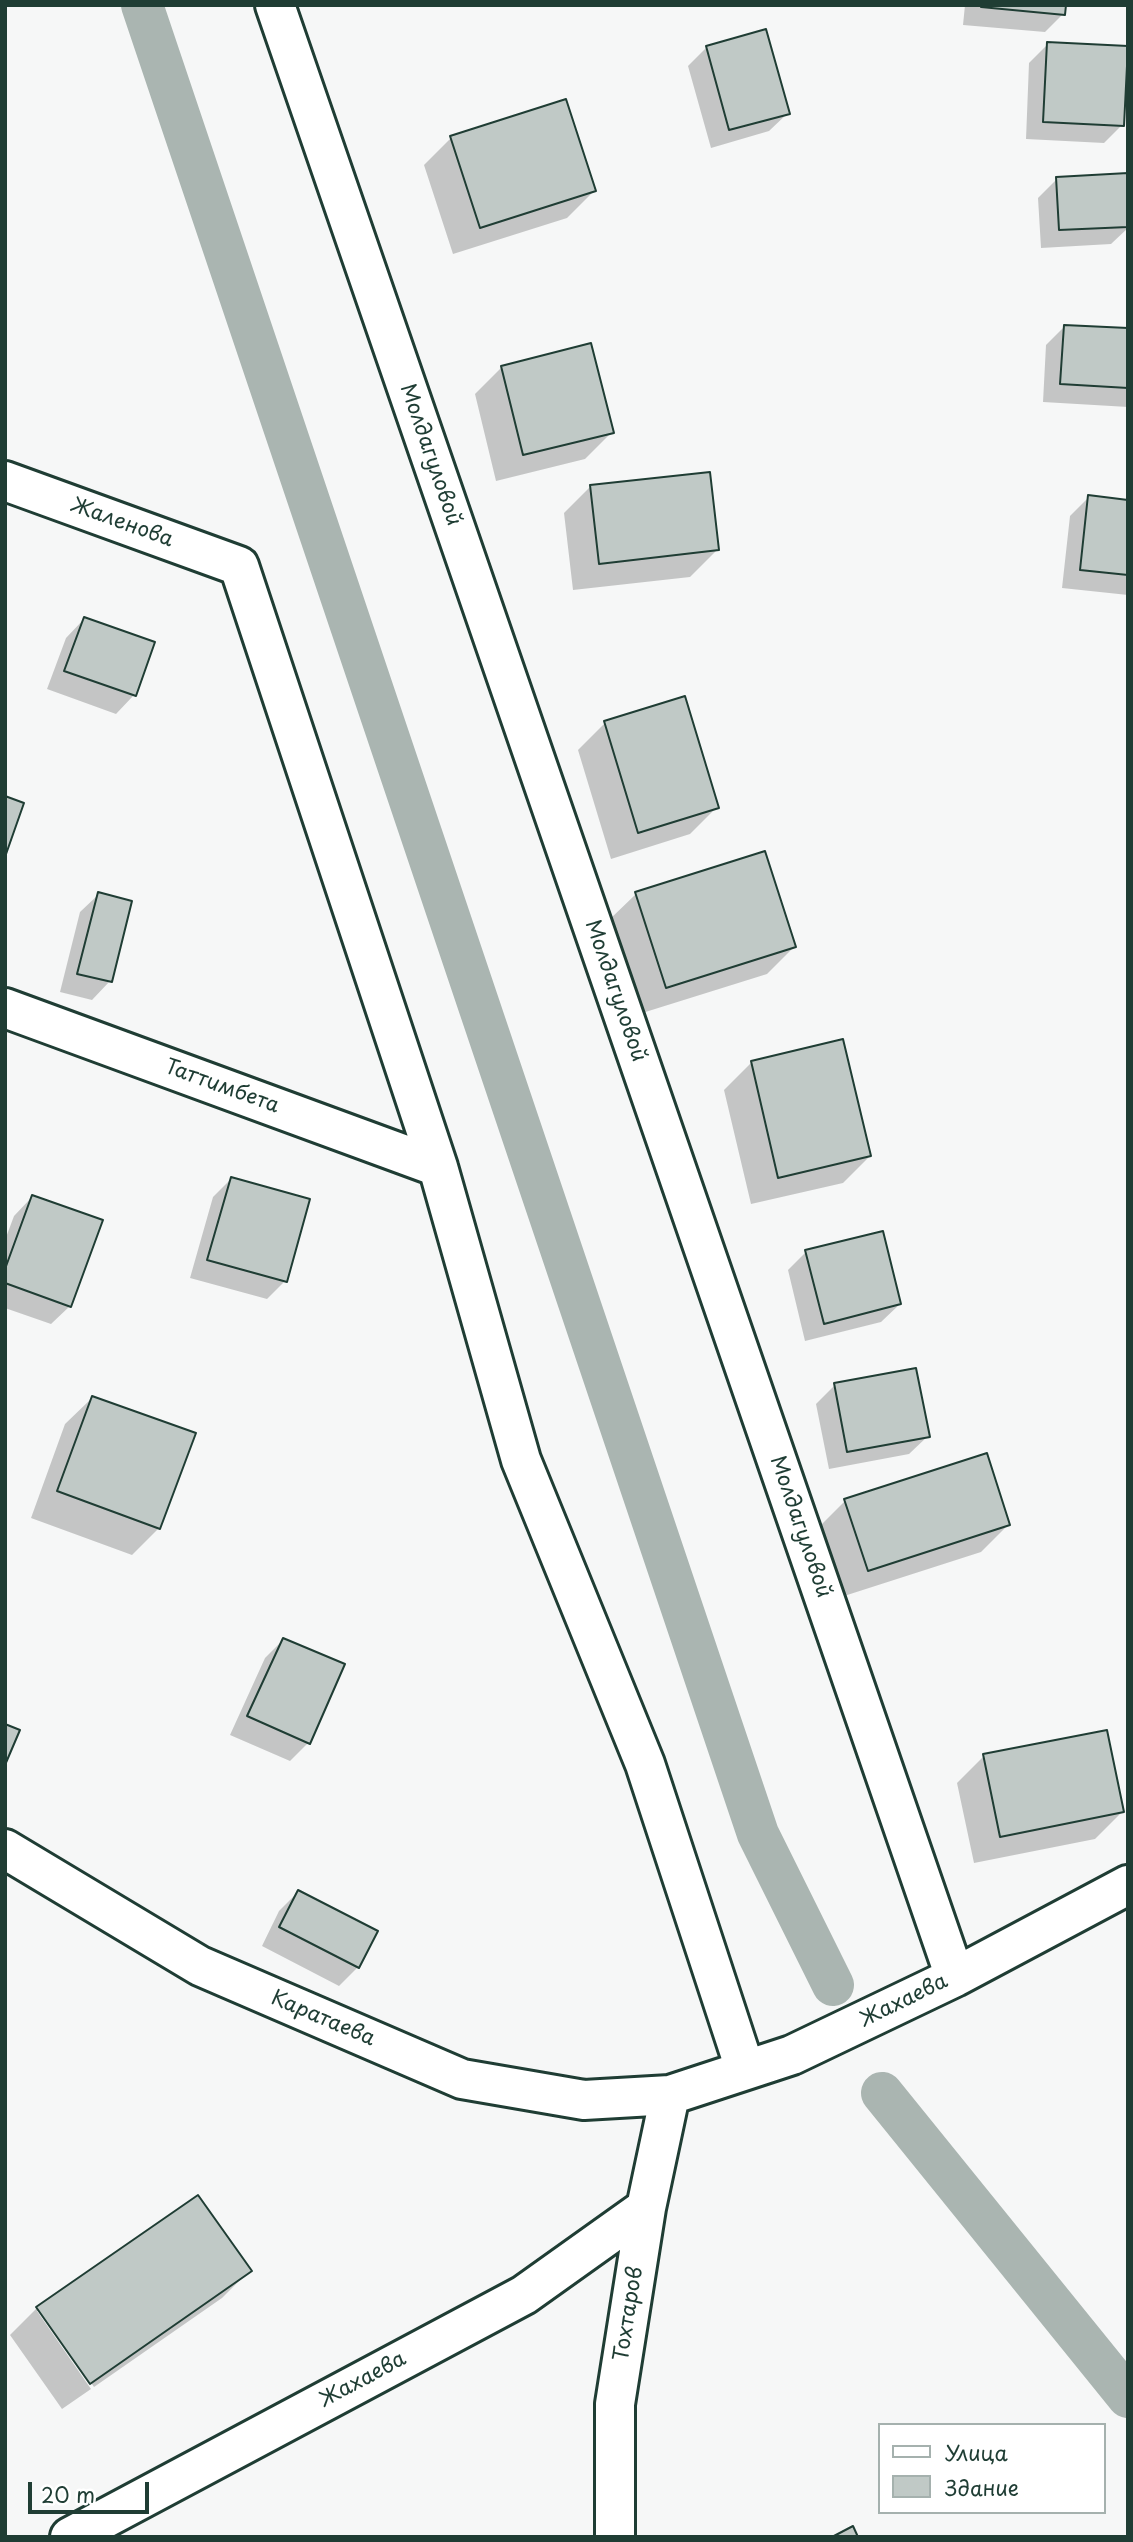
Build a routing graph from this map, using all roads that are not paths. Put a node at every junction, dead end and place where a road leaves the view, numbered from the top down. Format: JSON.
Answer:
{"nodes":[{"id":1,"x":275,"y":5,"type":"edge"},
{"id":2,"x":5,"y":481,"type":"edge"},
{"id":3,"x":5,"y":1008,"type":"edge"},
{"id":4,"x":438,"y":1167,"type":"junction"},
{"id":5,"x":5,"y":1849,"type":"edge"},
{"id":6,"x":1128,"y":1885,"type":"edge"},
{"id":7,"x":945,"y":1982,"type":"junction"},
{"id":8,"x":745,"y":2069,"type":"junction"},
{"id":9,"x":670,"y":2095,"type":"junction"},
{"id":10,"x":646,"y":2208,"type":"junction"},
{"id":11,"x":70,"y":2537,"type":"edge"},
{"id":12,"x":615,"y":2537,"type":"edge"}],
"edges":[{"from":1,"to":7,"type":"street","name":"Молдагуловой"},
{"from":2,"to":4,"type":"street","name":"Жаленова"},
{"from":3,"to":4,"type":"street","name":"Таттимбета"},
{"from":4,"to":8,"type":"street"},
{"from":5,"to":9,"type":"street","name":"Каратаева"},
{"from":6,"to":7,"type":"street","name":"Жахаева"},
{"from":7,"to":8,"type":"street","name":"Жахаева"},
{"from":8,"to":9,"type":"street","name":"Жахаева"},
{"from":9,"to":10,"type":"street","name":"Тохтаров"},
{"from":10,"to":11,"type":"street","name":"Жахаева"},
{"from":10,"to":12,"type":"street","name":"Тохтаров"}]}
